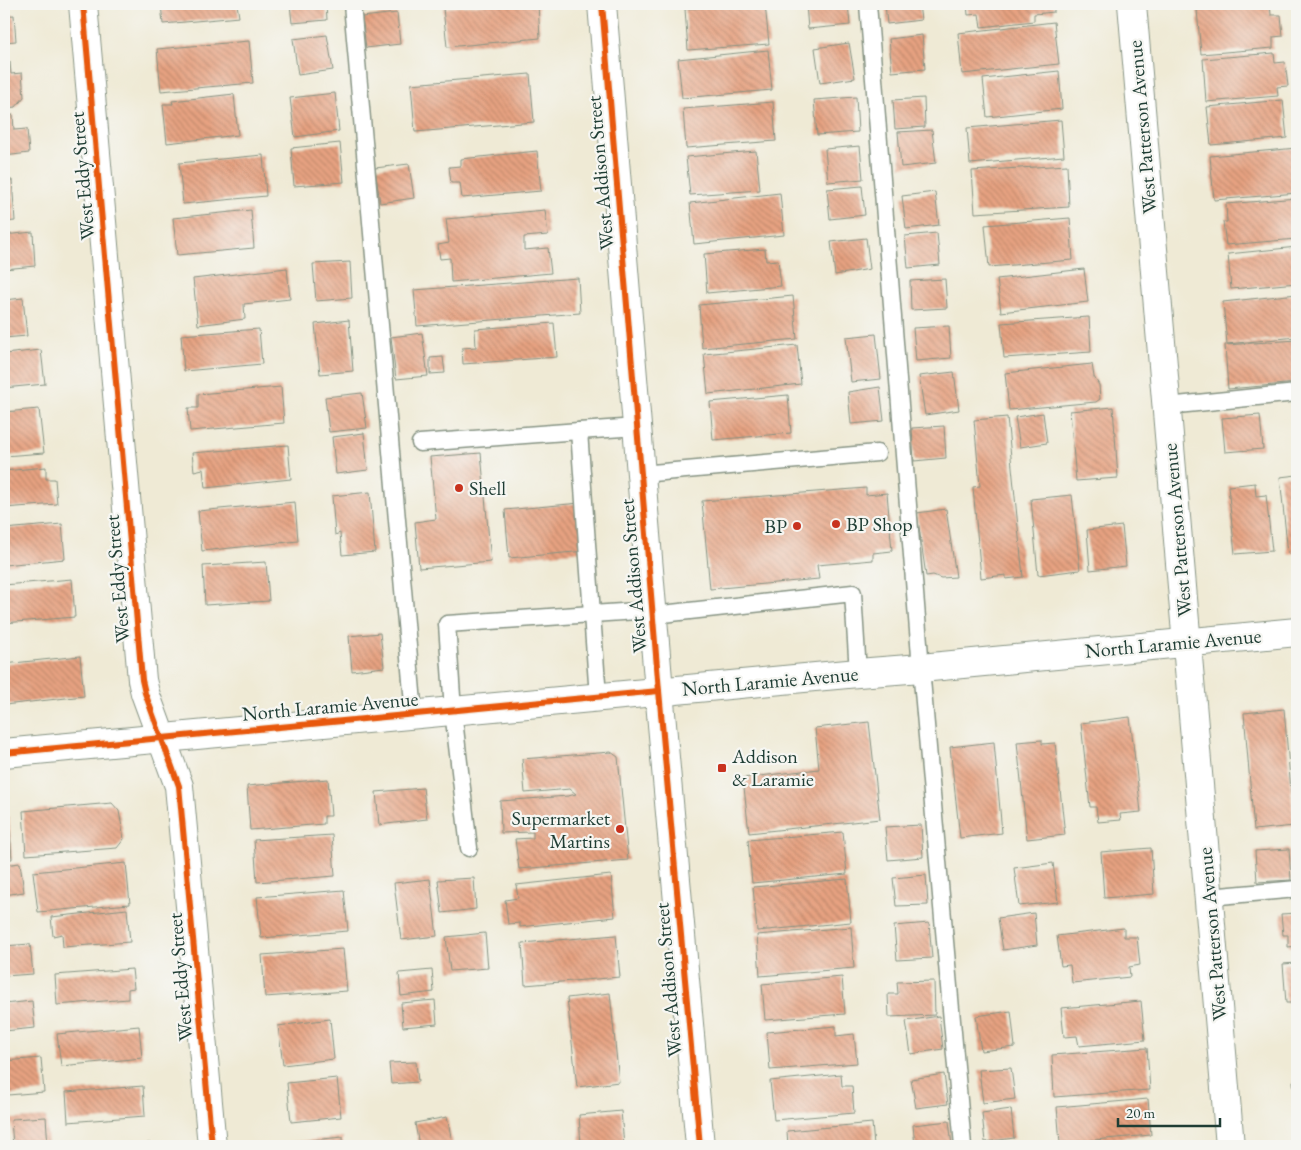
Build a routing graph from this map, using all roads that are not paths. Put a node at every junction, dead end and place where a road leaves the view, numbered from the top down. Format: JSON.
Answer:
{"nodes":[{"id":1,"x":83,"y":4,"type":"edge"},
{"id":2,"x":352,"y":4,"type":"edge"},
{"id":3,"x":602,"y":4,"type":"edge"},
{"id":4,"x":868,"y":4,"type":"edge"},
{"id":5,"x":1132,"y":4,"type":"edge"},
{"id":6,"x":1297,"y":393,"type":"edge"},
{"id":7,"x":1166,"y":406,"type":"junction"},
{"id":8,"x":637,"y":427,"type":"junction"},
{"id":9,"x":579,"y":431,"type":"junction"},
{"id":10,"x":420,"y":442,"type":"dead end"},
{"id":11,"x":877,"y":453,"type":"dead end"},
{"id":12,"x":641,"y":474,"type":"junction"},
{"id":13,"x":653,"y":612,"type":"junction"},
{"id":14,"x":592,"y":614,"type":"junction"},
{"id":15,"x":1297,"y":632,"type":"edge"},
{"id":16,"x":1186,"y":642,"type":"junction"},
{"id":17,"x":921,"y":668,"type":"junction"},
{"id":18,"x":858,"y":673,"type":"junction"},
{"id":19,"x":659,"y":692,"type":"junction"},
{"id":20,"x":598,"y":698,"type":"junction"},
{"id":21,"x":453,"y":711,"type":"junction"},
{"id":22,"x":414,"y":715,"type":"junction"},
{"id":23,"x":162,"y":738,"type":"junction"},
{"id":24,"x":4,"y":753,"type":"edge"},
{"id":25,"x":469,"y":848,"type":"dead end"},
{"id":26,"x":1297,"y":889,"type":"edge"},
{"id":27,"x":1209,"y":896,"type":"junction"},
{"id":28,"x":212,"y":1146,"type":"edge"},
{"id":29,"x":700,"y":1146,"type":"edge"},
{"id":30,"x":963,"y":1146,"type":"edge"},
{"id":31,"x":1230,"y":1146,"type":"edge"}],
"edges":[{"from":1,"to":23,"type":"street","name":"West Eddy Street"},
{"from":2,"to":22,"type":"lane"},
{"from":3,"to":8,"type":"street","name":"West Addison Street"},
{"from":4,"to":17,"type":"lane"},
{"from":5,"to":7,"type":"street","name":"West Patterson Avenue"},
{"from":6,"to":7,"type":"lane"},
{"from":7,"to":16,"type":"street","name":"West Patterson Avenue"},
{"from":8,"to":9,"type":"lane"},
{"from":8,"to":12,"type":"street","name":"West Addison Street"},
{"from":9,"to":10,"type":"lane"},
{"from":9,"to":14,"type":"lane"},
{"from":11,"to":12,"type":"lane"},
{"from":12,"to":13,"type":"street","name":"West Addison Street"},
{"from":13,"to":14,"type":"lane"},
{"from":13,"to":18,"type":"lane"},
{"from":13,"to":19,"type":"street","name":"West Addison Street"},
{"from":14,"to":20,"type":"lane"},
{"from":14,"to":21,"type":"lane"},
{"from":15,"to":16,"type":"street","name":"North Laramie Avenue"},
{"from":16,"to":17,"type":"street","name":"North Laramie Avenue"},
{"from":16,"to":27,"type":"street","name":"West Patterson Avenue"},
{"from":17,"to":18,"type":"street","name":"North Laramie Avenue"},
{"from":17,"to":30,"type":"lane"},
{"from":18,"to":19,"type":"street","name":"North Laramie Avenue"},
{"from":19,"to":20,"type":"street","name":"North Laramie Avenue"},
{"from":19,"to":29,"type":"street","name":"West Addison Street"},
{"from":20,"to":21,"type":"street","name":"North Laramie Avenue"},
{"from":21,"to":22,"type":"street","name":"North Laramie Avenue"},
{"from":21,"to":25,"type":"lane"},
{"from":22,"to":23,"type":"street","name":"North Laramie Avenue"},
{"from":23,"to":24,"type":"street","name":"North Laramie Avenue"},
{"from":23,"to":28,"type":"street","name":"West Eddy Street"},
{"from":26,"to":27,"type":"lane"},
{"from":27,"to":31,"type":"street","name":"West Patterson Avenue"}]}
